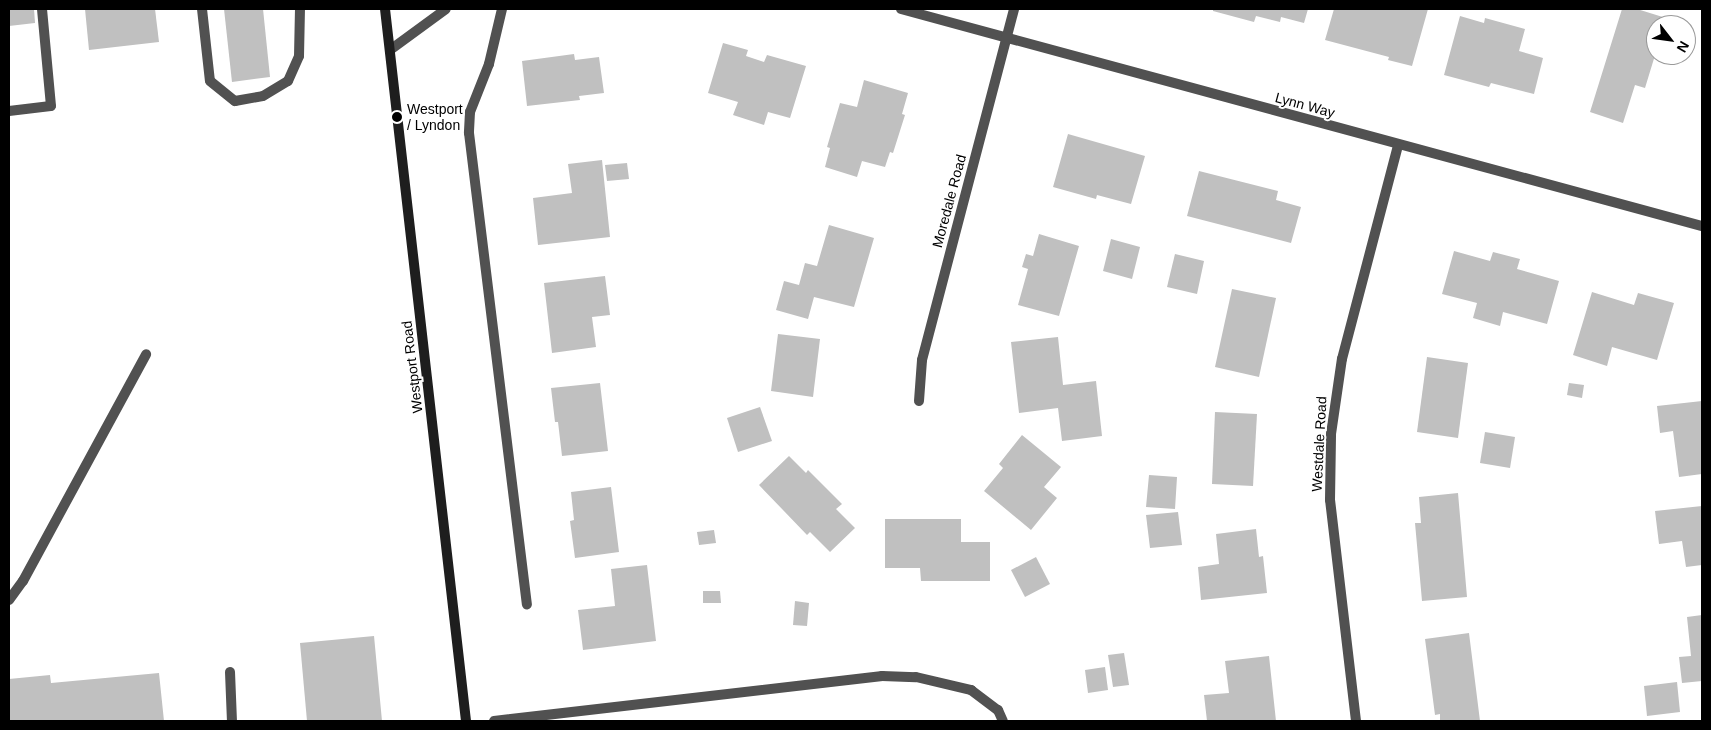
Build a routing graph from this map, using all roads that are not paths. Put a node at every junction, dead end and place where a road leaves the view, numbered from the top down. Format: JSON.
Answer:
{"nodes":[{"id":1,"x":42,"y":9,"type":"edge"},
{"id":2,"x":202,"y":9,"type":"edge"},
{"id":3,"x":300,"y":9,"type":"edge"},
{"id":4,"x":386,"y":9,"type":"edge"},
{"id":5,"x":446,"y":9,"type":"edge"},
{"id":6,"x":502,"y":9,"type":"edge"},
{"id":7,"x":901,"y":9,"type":"edge"},
{"id":8,"x":1014,"y":9,"type":"edge"},
{"id":9,"x":1006,"y":37,"type":"junction"},
{"id":10,"x":390,"y":50,"type":"junction"},
{"id":11,"x":9,"y":112,"type":"edge"},
{"id":12,"x":1398,"y":145,"type":"junction"},
{"id":13,"x":1702,"y":226,"type":"edge"},
{"id":14,"x":146,"y":354,"type":"dead end"},
{"id":15,"x":918,"y":402,"type":"dead end"},
{"id":16,"x":9,"y":600,"type":"edge"},
{"id":17,"x":527,"y":604,"type":"dead end"},
{"id":18,"x":230,"y":672,"type":"dead end"},
{"id":19,"x":232,"y":721,"type":"edge"},
{"id":20,"x":466,"y":721,"type":"edge"},
{"id":21,"x":494,"y":721,"type":"edge"},
{"id":22,"x":1003,"y":721,"type":"edge"},
{"id":23,"x":1356,"y":721,"type":"edge"}],
"edges":[{"from":1,"to":11,"type":"street"},
{"from":2,"to":3,"type":"street"},
{"from":4,"to":10,"type":"main road","name":"Westport Road"},
{"from":5,"to":10,"type":"street"},
{"from":6,"to":17,"type":"street"},
{"from":7,"to":9,"type":"street","name":"Lynn Way"},
{"from":8,"to":9,"type":"street","name":"Moredale Road"},
{"from":9,"to":12,"type":"street","name":"Lynn Way"},
{"from":9,"to":15,"type":"street","name":"Moredale Road"},
{"from":10,"to":20,"type":"main road","name":"Westport Road"},
{"from":12,"to":13,"type":"street","name":"Lynn Way"},
{"from":12,"to":23,"type":"street","name":"Westdale Road"},
{"from":14,"to":16,"type":"street"},
{"from":18,"to":19,"type":"street"},
{"from":21,"to":22,"type":"street"}]}
